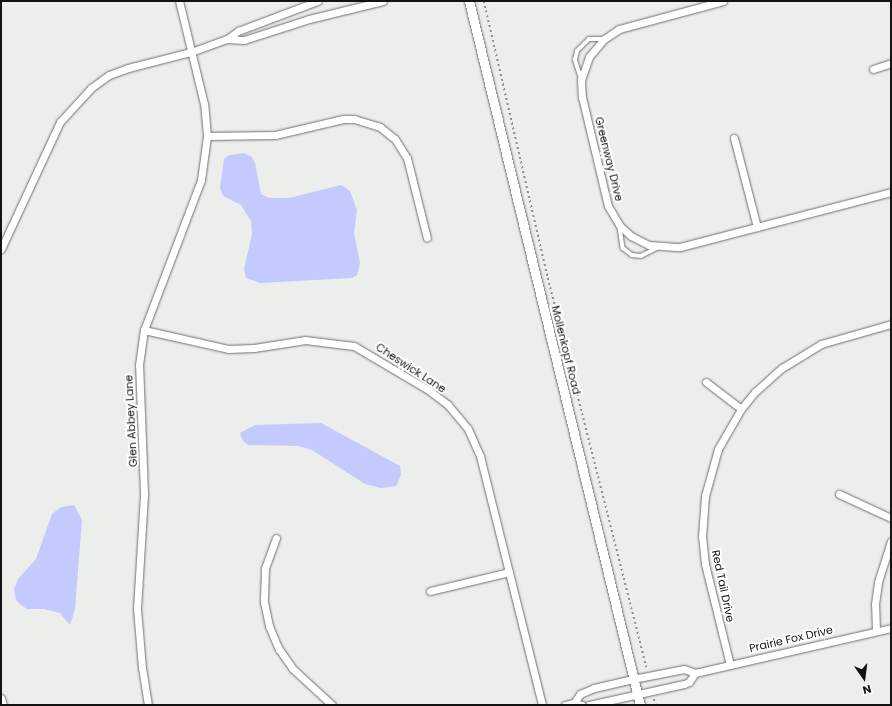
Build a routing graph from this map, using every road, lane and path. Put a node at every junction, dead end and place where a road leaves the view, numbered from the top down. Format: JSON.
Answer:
{"nodes":[{"id":1,"x":179,"y":1,"type":"edge"},
{"id":2,"x":318,"y":1,"type":"edge"},
{"id":3,"x":383,"y":1,"type":"edge"},
{"id":4,"x":469,"y":1,"type":"edge"},
{"id":5,"x":484,"y":1,"type":"edge"},
{"id":6,"x":723,"y":1,"type":"edge"},
{"id":7,"x":228,"y":39,"type":"junction"},
{"id":8,"x":604,"y":39,"type":"junction"},
{"id":9,"x":191,"y":52,"type":"junction"},
{"id":10,"x":891,"y":63,"type":"edge"},
{"id":11,"x":873,"y":69,"type":"dead end"},
{"id":12,"x":581,"y":80,"type":"junction"},
{"id":13,"x":207,"y":136,"type":"junction"},
{"id":14,"x":734,"y":138,"type":"dead end"},
{"id":15,"x":891,"y":192,"type":"edge"},
{"id":16,"x":620,"y":226,"type":"junction"},
{"id":17,"x":757,"y":227,"type":"junction"},
{"id":18,"x":427,"y":238,"type":"dead end"},
{"id":19,"x":659,"y":247,"type":"junction"},
{"id":20,"x":1,"y":249,"type":"edge"},
{"id":21,"x":891,"y":324,"type":"edge"},
{"id":22,"x":144,"y":330,"type":"junction"},
{"id":23,"x":706,"y":382,"type":"dead end"},
{"id":24,"x":741,"y":409,"type":"junction"},
{"id":25,"x":839,"y":494,"type":"dead end"},
{"id":26,"x":891,"y":518,"type":"edge"},
{"id":27,"x":276,"y":538,"type":"dead end"},
{"id":28,"x":891,"y":541,"type":"edge"},
{"id":29,"x":509,"y":572,"type":"junction"},
{"id":30,"x":430,"y":591,"type":"dead end"},
{"id":31,"x":891,"y":628,"type":"edge"},
{"id":32,"x":876,"y":630,"type":"junction"},
{"id":33,"x":730,"y":665,"type":"junction"},
{"id":34,"x":696,"y":673,"type":"junction"},
{"id":35,"x":650,"y":675,"type":"junction"},
{"id":36,"x":633,"y":679,"type":"junction"},
{"id":37,"x":652,"y":691,"type":"junction"},
{"id":38,"x":638,"y":694,"type":"junction"},
{"id":39,"x":1,"y":698,"type":"edge"},
{"id":40,"x":574,"y":703,"type":"junction"},
{"id":41,"x":3,"y":705,"type":"edge"},
{"id":42,"x":148,"y":705,"type":"edge"},
{"id":43,"x":332,"y":705,"type":"edge"},
{"id":44,"x":542,"y":705,"type":"edge"},
{"id":45,"x":565,"y":705,"type":"edge"},
{"id":46,"x":582,"y":705,"type":"edge"},
{"id":47,"x":589,"y":705,"type":"edge"},
{"id":48,"x":640,"y":705,"type":"edge"},
{"id":49,"x":656,"y":705,"type":"edge"}],
"edges":[{"from":1,"to":9,"type":"street","name":"Glen Abbey Lane"},
{"from":2,"to":7,"type":"street"},
{"from":3,"to":7,"type":"street"},
{"from":4,"to":36,"type":"street","name":"Mollenkopf Road"},
{"from":5,"to":35,"type":"path"},
{"from":6,"to":8,"type":"street","name":"Greenway Drive"},
{"from":7,"to":9,"type":"street"},
{"from":8,"to":12,"type":"street","name":"Greenway Drive"},
{"from":8,"to":12,"type":"lane"},
{"from":9,"to":13,"type":"street","name":"Glen Abbey Lane"},
{"from":9,"to":20,"type":"street"},
{"from":10,"to":11,"type":"street"},
{"from":12,"to":16,"type":"street","name":"Greenway Drive"},
{"from":13,"to":18,"type":"street"},
{"from":13,"to":22,"type":"street","name":"Glen Abbey Lane"},
{"from":14,"to":17,"type":"street"},
{"from":15,"to":17,"type":"street","name":"Greenway Drive"},
{"from":16,"to":19,"type":"street","name":"Greenway Drive"},
{"from":16,"to":19,"type":"lane"},
{"from":17,"to":19,"type":"street","name":"Greenway Drive"},
{"from":21,"to":24,"type":"street","name":"Red Tail Drive"},
{"from":22,"to":29,"type":"street","name":"Cheswick Lane"},
{"from":22,"to":42,"type":"street","name":"Glen Abbey Lane"},
{"from":23,"to":24,"type":"street"},
{"from":24,"to":33,"type":"street","name":"Red Tail Drive"},
{"from":25,"to":26,"type":"street"},
{"from":27,"to":43,"type":"street"},
{"from":28,"to":32,"type":"street"},
{"from":29,"to":30,"type":"street"},
{"from":29,"to":44,"type":"street","name":"Cheswick Lane"},
{"from":31,"to":32,"type":"street","name":"Prairie Fox Drive"},
{"from":32,"to":33,"type":"street","name":"Prairie Fox Drive"},
{"from":33,"to":34,"type":"street","name":"Prairie Fox Drive"},
{"from":34,"to":35,"type":"street","name":"Prairie Fox Drive"},
{"from":34,"to":37,"type":"street","name":"Prairie Fox Drive"},
{"from":35,"to":36,"type":"street","name":"Prairie Fox Drive"},
{"from":36,"to":38,"type":"street","name":"Mollenkopf Road"},
{"from":36,"to":40,"type":"street","name":"Prairie Fox Drive"},
{"from":37,"to":38,"type":"street","name":"Prairie Fox Drive"},
{"from":37,"to":49,"type":"path"},
{"from":38,"to":47,"type":"street","name":"Prairie Fox Drive"},
{"from":38,"to":48,"type":"street","name":"Mollenkopf Road"},
{"from":39,"to":41,"type":"street"},
{"from":40,"to":45,"type":"street"},
{"from":40,"to":46,"type":"street"}]}
